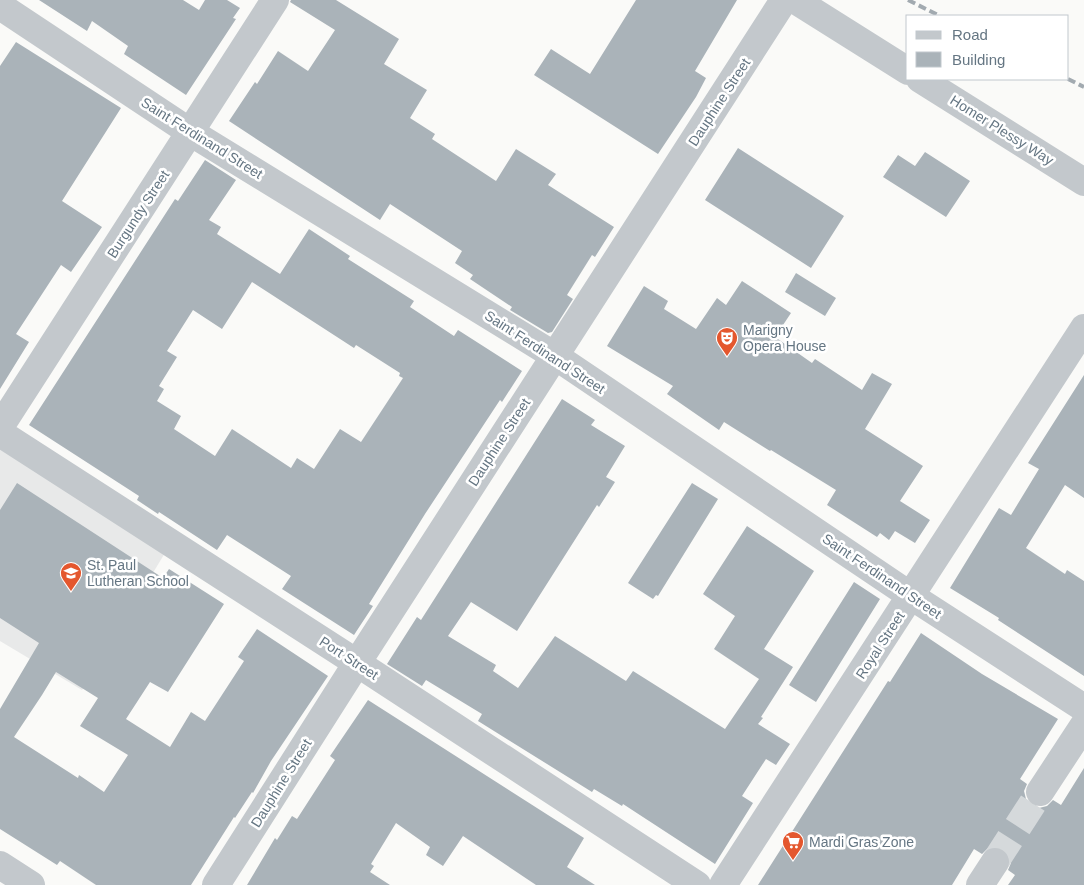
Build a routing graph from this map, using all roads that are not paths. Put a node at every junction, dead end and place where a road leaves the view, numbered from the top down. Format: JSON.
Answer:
{"nodes":[{"id":1,"x":275,"y":0,"type":"edge"},
{"id":2,"x":784,"y":0,"type":"edge"},
{"id":3,"x":795,"y":0,"type":"edge"},
{"id":4,"x":0,"y":6,"type":"edge"},
{"id":5,"x":906,"y":70,"type":"edge"},
{"id":6,"x":922,"y":80,"type":"edge"},
{"id":7,"x":190,"y":132,"type":"junction"},
{"id":8,"x":1084,"y":182,"type":"edge"},
{"id":9,"x":1084,"y":328,"type":"edge"},
{"id":10,"x":555,"y":356,"type":"junction"},
{"id":11,"x":0,"y":427,"type":"edge"},
{"id":12,"x":0,"y":433,"type":"edge"},
{"id":13,"x":912,"y":596,"type":"junction"},
{"id":14,"x":357,"y":663,"type":"junction"},
{"id":15,"x":1084,"y":708,"type":"edge"},
{"id":16,"x":1084,"y":725,"type":"edge"},
{"id":17,"x":1040,"y":792,"type":"tunnel mouth"},
{"id":18,"x":995,"y":862,"type":"tunnel mouth"},
{"id":19,"x":0,"y":865,"type":"edge"},
{"id":20,"x":31,"y":885,"type":"edge"},
{"id":21,"x":216,"y":885,"type":"edge"},
{"id":22,"x":697,"y":885,"type":"edge"},
{"id":23,"x":724,"y":885,"type":"edge"},
{"id":24,"x":980,"y":885,"type":"edge"}],
"edges":[{"from":1,"to":7,"type":"street","name":"Burgundy Street"},
{"from":2,"to":10,"type":"street","name":"Dauphine Street"},
{"from":3,"to":5,"type":"street"},
{"from":4,"to":7,"type":"street","name":"Saint Ferdinand Street"},
{"from":6,"to":8,"type":"street","name":"Homer Plessy Way"},
{"from":7,"to":10,"type":"street","name":"Saint Ferdinand Street"},
{"from":7,"to":11,"type":"street","name":"Burgundy Street"},
{"from":9,"to":13,"type":"street","name":"Royal Street"},
{"from":10,"to":13,"type":"street","name":"Saint Ferdinand Street"},
{"from":10,"to":14,"type":"street","name":"Dauphine Street"},
{"from":12,"to":14,"type":"street","name":"Port Street"},
{"from":13,"to":15,"type":"street","name":"Saint Ferdinand Street"},
{"from":13,"to":23,"type":"street","name":"Royal Street"},
{"from":14,"to":21,"type":"street","name":"Dauphine Street"},
{"from":14,"to":22,"type":"street","name":"Port Street"},
{"from":16,"to":17,"type":"street"},
{"from":18,"to":24,"type":"street"},
{"from":19,"to":20,"type":"street"}]}
